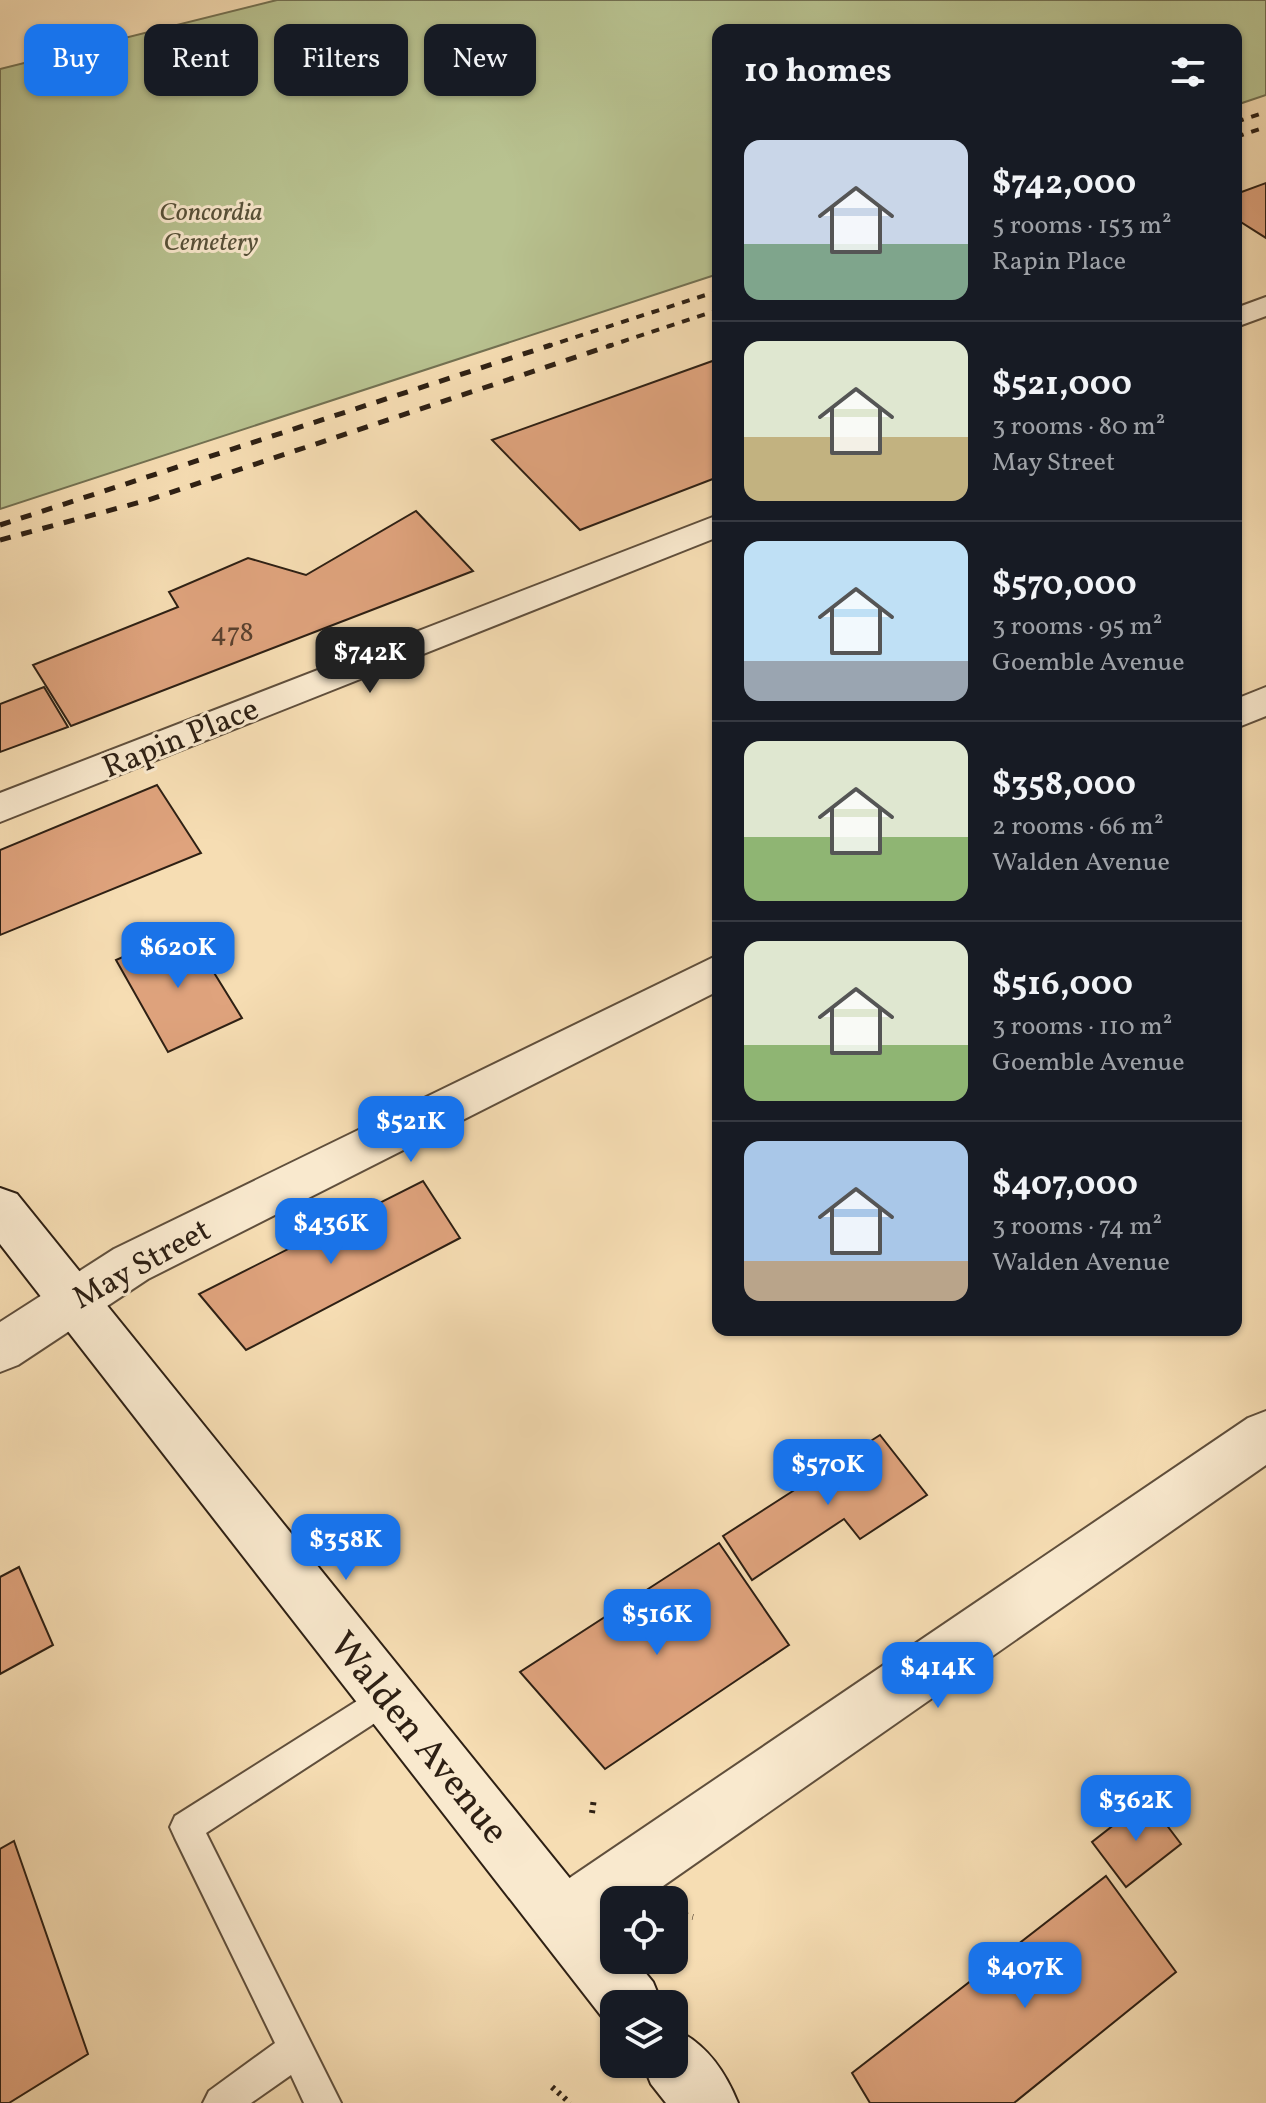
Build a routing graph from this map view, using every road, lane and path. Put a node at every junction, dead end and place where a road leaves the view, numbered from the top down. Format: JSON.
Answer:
{"nodes":[{"id":1,"x":1266,"y":306,"type":"edge"},
{"id":2,"x":1242,"y":316,"type":"edge"},
{"id":3,"x":712,"y":527,"type":"edge"},
{"id":4,"x":1266,"y":700,"type":"edge"},
{"id":5,"x":1242,"y":712,"type":"edge"},
{"id":6,"x":0,"y":808,"type":"edge"},
{"id":7,"x":712,"y":975,"type":"edge"},
{"id":8,"x":0,"y":1208,"type":"edge"},
{"id":9,"x":73,"y":1299,"type":"junction"},
{"id":10,"x":0,"y":1349,"type":"edge"},
{"id":11,"x":1266,"y":1435,"type":"edge"},
{"id":12,"x":387,"y":1697,"type":"junction"},
{"id":13,"x":594,"y":1798,"type":"dead end"},
{"id":14,"x":592,"y":1813,"type":"dead end"},
{"id":15,"x":688,"y":1916,"type":"edge"},
{"id":16,"x":693,"y":1917,"type":"dead end"},
{"id":17,"x":565,"y":1918,"type":"junction"},
{"id":18,"x":620,"y":1990,"type":"edge"},
{"id":19,"x":297,"y":2049,"type":"junction"},
{"id":20,"x":552,"y":2087,"type":"dead end"},
{"id":21,"x":221,"y":2103,"type":"edge"},
{"id":22,"x":323,"y":2103,"type":"edge"},
{"id":23,"x":570,"y":2103,"type":"edge"}],
"edges":[{"from":1,"to":2,"type":"street"},
{"from":3,"to":6,"type":"street","name":"Rapin Place"},
{"from":4,"to":5,"type":"street"},
{"from":7,"to":9,"type":"street","name":"May Street"},
{"from":8,"to":9,"type":"street","name":"Walden Avenue"},
{"from":9,"to":10,"type":"street","name":"May Street"},
{"from":9,"to":12,"type":"street","name":"Walden Avenue"},
{"from":11,"to":17,"type":"street"},
{"from":12,"to":17,"type":"street","name":"Walden Avenue"},
{"from":12,"to":19,"type":"lane"},
{"from":13,"to":14,"type":"path"},
{"from":15,"to":16,"type":"path"},
{"from":17,"to":18,"type":"street","name":"Walden Avenue"},
{"from":19,"to":21,"type":"lane"},
{"from":19,"to":22,"type":"lane"},
{"from":20,"to":23,"type":"path"}]}
